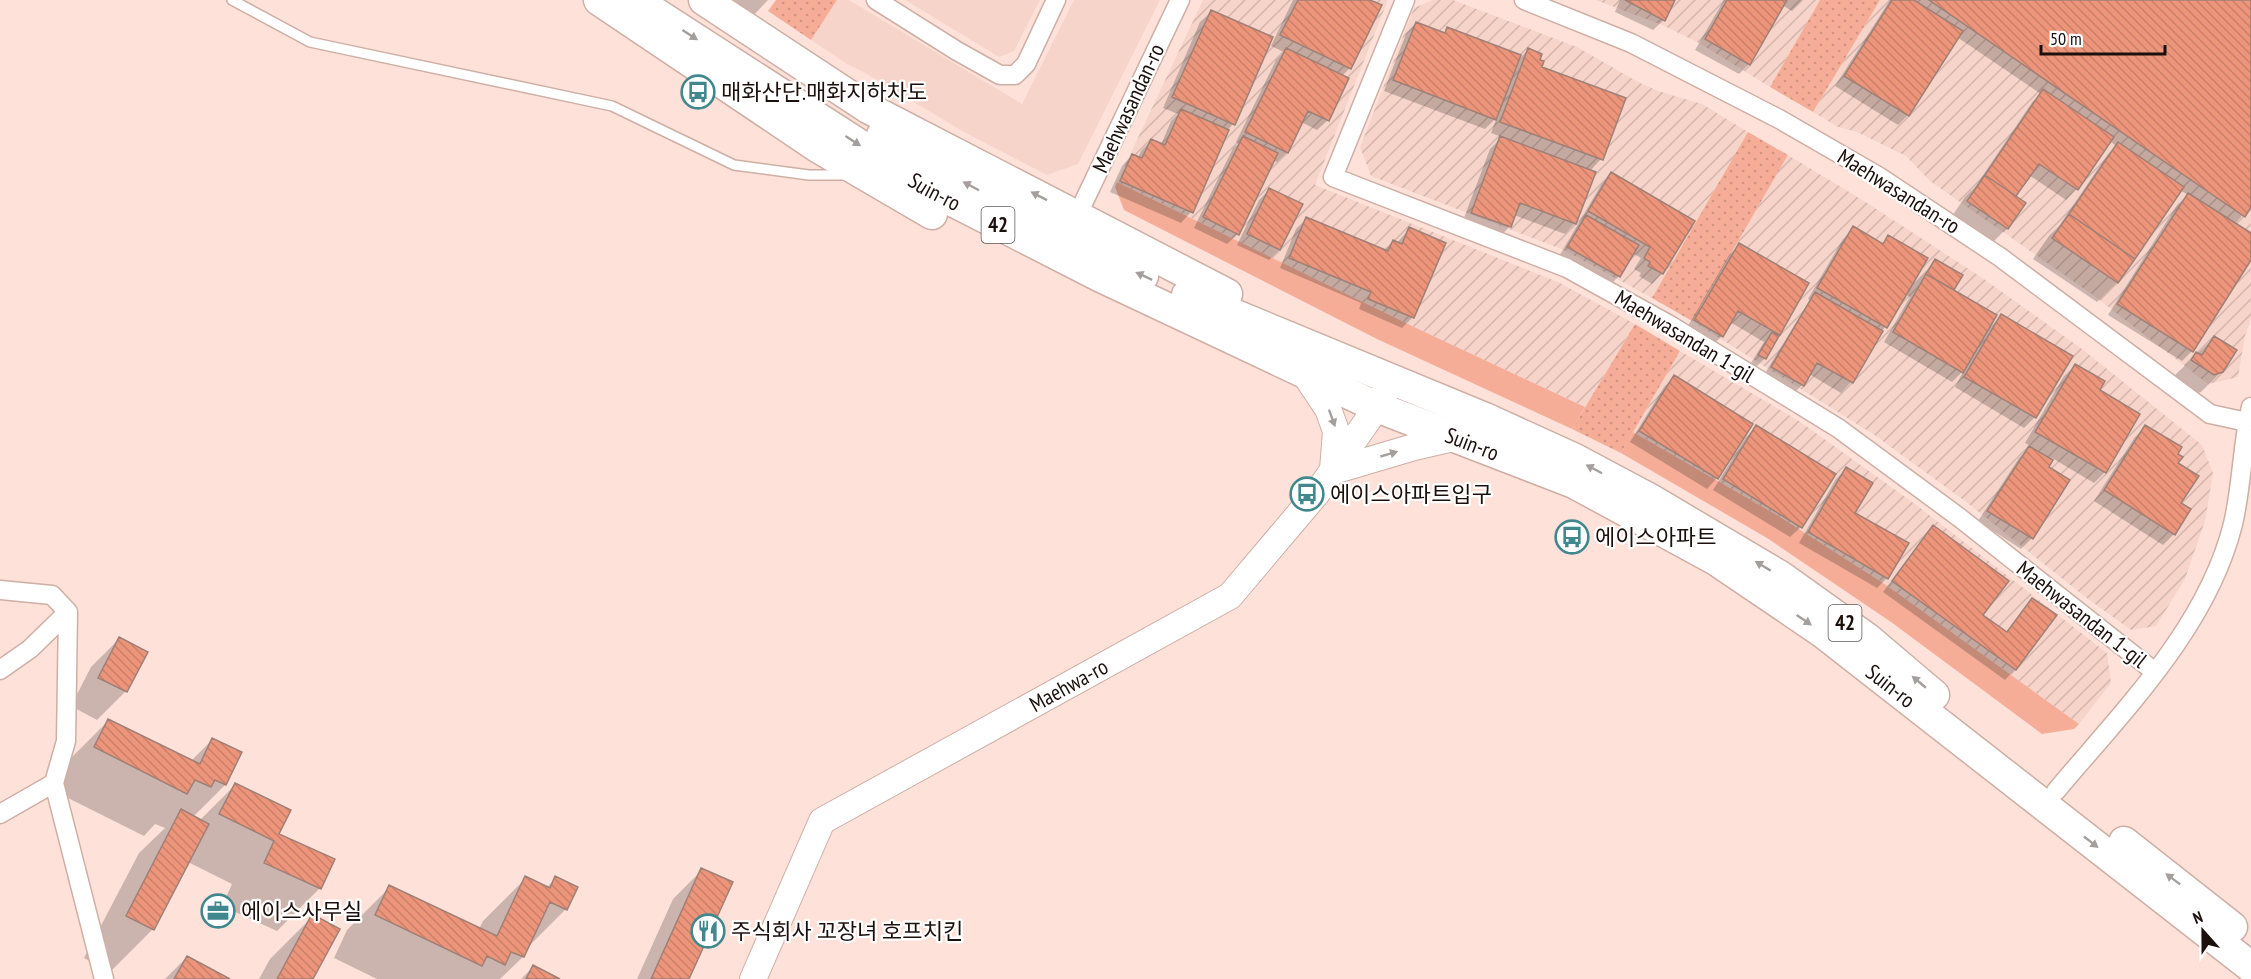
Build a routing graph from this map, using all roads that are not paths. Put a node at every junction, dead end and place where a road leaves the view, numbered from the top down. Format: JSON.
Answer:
{"nodes":[{"id":1,"x":232,"y":0,"type":"edge"},
{"id":2,"x":599,"y":0,"type":"edge"},
{"id":3,"x":672,"y":0,"type":"edge"},
{"id":4,"x":704,"y":0,"type":"edge"},
{"id":5,"x":876,"y":0,"type":"edge"},
{"id":6,"x":1056,"y":0,"type":"edge"},
{"id":7,"x":1180,"y":0,"type":"edge"},
{"id":8,"x":1405,"y":0,"type":"edge"},
{"id":9,"x":1524,"y":0,"type":"edge"},
{"id":10,"x":630,"y":7,"type":"edge"},
{"id":11,"x":866,"y":176,"type":"junction"},
{"id":12,"x":1077,"y":216,"type":"junction"},
{"id":13,"x":1307,"y":360,"type":"junction"},
{"id":14,"x":1392,"y":380,"type":"junction"},
{"id":15,"x":1377,"y":407,"type":"junction"},
{"id":16,"x":2249,"y":415,"type":"edge"},
{"id":17,"x":1457,"y":437,"type":"junction"},
{"id":18,"x":1333,"y":471,"type":"junction"},
{"id":19,"x":0,"y":590,"type":"edge"},
{"id":20,"x":68,"y":612,"type":"junction"},
{"id":21,"x":0,"y":670,"type":"edge"},
{"id":22,"x":2155,"y":672,"type":"junction"},
{"id":23,"x":54,"y":783,"type":"junction"},
{"id":24,"x":2056,"y":791,"type":"junction"},
{"id":25,"x":0,"y":814,"type":"edge"},
{"id":26,"x":2245,"y":962,"type":"edge"},
{"id":27,"x":104,"y":979,"type":"edge"},
{"id":28,"x":753,"y":979,"type":"edge"}],
"edges":[{"from":1,"to":11,"type":"lane"},
{"from":2,"to":10,"type":"main road"},
{"from":13,"to":3,"type":"main road","name":"Suin-ro","number":"42","one_way":true},
{"from":12,"to":4,"type":"main road","one_way":true},
{"from":5,"to":6,"type":"street"},
{"from":7,"to":12,"type":"street","name":"Maehwasandan-ro"},
{"from":8,"to":22,"type":"street","name":"Maehwasandan 1-gil"},
{"from":9,"to":16,"type":"street","name":"Maehwasandan-ro"},
{"from":10,"to":11,"type":"main road"},
{"from":10,"to":13,"type":"main road","name":"Suin-ro","number":"42","one_way":true},
{"from":11,"to":13,"type":"main road"},
{"from":12,"to":13,"type":"main road"},
{"from":13,"to":14,"type":"main road","name":"Suin-ro","number":"42"},
{"from":13,"to":15,"type":"main road","name":"Suin-ro","number":"42"},
{"from":13,"to":18,"type":"street","one_way":true},
{"from":14,"to":15,"type":"street","name":"Maehwa-ro"},
{"from":24,"to":14,"type":"main road","name":"Suin-ro","number":"42","one_way":true},
{"from":15,"to":17,"type":"main road","name":"Suin-ro","number":"42"},
{"from":15,"to":18,"type":"street","name":"Maehwa-ro"},
{"from":16,"to":22,"type":"street","name":"Maehwasandan-ro"},
{"from":18,"to":17,"type":"street","one_way":true},
{"from":17,"to":26,"type":"main road","name":"Suin-ro","number":"42","one_way":true},
{"from":18,"to":28,"type":"street","name":"Maehwa-ro"},
{"from":19,"to":20,"type":"street"},
{"from":20,"to":21,"type":"street"},
{"from":20,"to":23,"type":"street"},
{"from":22,"to":24,"type":"street","name":"Maehwasandan-ro"},
{"from":23,"to":25,"type":"street"},
{"from":23,"to":27,"type":"street"},
{"from":26,"to":24,"type":"main road","name":"Suin-ro","number":"42","one_way":true}]}
